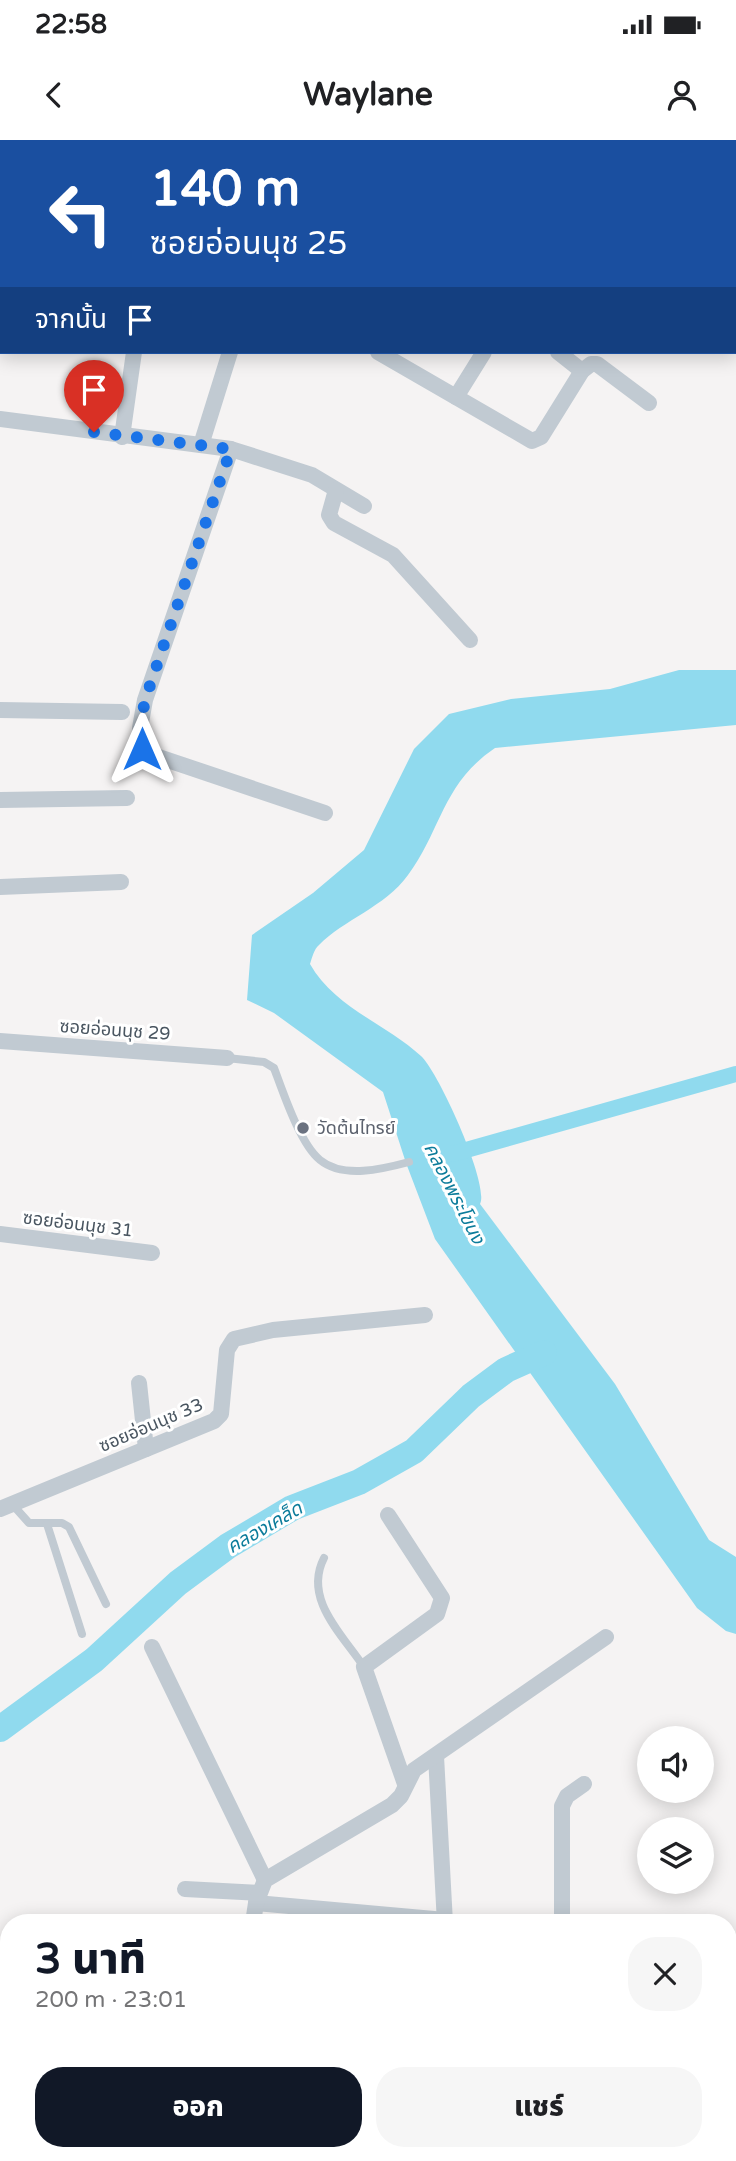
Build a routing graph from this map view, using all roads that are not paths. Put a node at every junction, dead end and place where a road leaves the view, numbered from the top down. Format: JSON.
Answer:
{"nodes":[{"id":1,"x":134,"y":354,"type":"edge"},
{"id":2,"x":229,"y":354,"type":"edge"},
{"id":3,"x":381,"y":354,"type":"edge"},
{"id":4,"x":483,"y":354,"type":"edge"},
{"id":5,"x":561,"y":354,"type":"edge"},
{"id":6,"x":582,"y":370,"type":"junction"},
{"id":7,"x":456,"y":397,"type":"junction"},
{"id":8,"x":649,"y":403,"type":"dead end"},
{"id":9,"x":0,"y":419,"type":"edge"},
{"id":10,"x":122,"y":437,"type":"junction"},
{"id":11,"x":201,"y":445,"type":"junction"},
{"id":12,"x":231,"y":449,"type":"junction"},
{"id":13,"x":336,"y":489,"type":"junction"},
{"id":14,"x":365,"y":506,"type":"dead end"},
{"id":15,"x":470,"y":640,"type":"dead end"},
{"id":16,"x":0,"y":710,"type":"edge"},
{"id":17,"x":122,"y":712,"type":"dead end"},
{"id":18,"x":127,"y":798,"type":"dead end"},
{"id":19,"x":0,"y":800,"type":"edge"},
{"id":20,"x":325,"y":813,"type":"dead end"},
{"id":21,"x":121,"y":882,"type":"dead end"},
{"id":22,"x":0,"y":887,"type":"edge"},
{"id":23,"x":0,"y":1041,"type":"edge"},
{"id":24,"x":227,"y":1058,"type":"joint"},
{"id":25,"x":407,"y":1163,"type":"dead end"},
{"id":26,"x":0,"y":1234,"type":"edge"},
{"id":27,"x":152,"y":1253,"type":"dead end"},
{"id":28,"x":425,"y":1315,"type":"dead end"},
{"id":29,"x":139,"y":1383,"type":"dead end"},
{"id":30,"x":146,"y":1449,"type":"junction"},
{"id":31,"x":6,"y":1506,"type":"edge"},
{"id":32,"x":388,"y":1516,"type":"dead end"},
{"id":33,"x":47,"y":1524,"type":"junction"},
{"id":34,"x":324,"y":1558,"type":"dead end"},
{"id":35,"x":106,"y":1604,"type":"dead end"},
{"id":36,"x":82,"y":1634,"type":"dead end"},
{"id":37,"x":606,"y":1637,"type":"dead end"},
{"id":38,"x":152,"y":1647,"type":"dead end"},
{"id":39,"x":364,"y":1667,"type":"junction"},
{"id":40,"x":436,"y":1756,"type":"junction"},
{"id":41,"x":405,"y":1784,"type":"junction"},
{"id":42,"x":584,"y":1784,"type":"dead end"},
{"id":43,"x":185,"y":1889,"type":"dead end"},
{"id":44,"x":260,"y":1892,"type":"junction"},
{"id":45,"x":255,"y":1914,"type":"edge"},
{"id":46,"x":396,"y":1914,"type":"edge"},
{"id":47,"x":445,"y":1914,"type":"edge"},
{"id":48,"x":562,"y":1914,"type":"edge"}],
"edges":[{"from":1,"to":10,"type":"street"},
{"from":2,"to":11,"type":"street"},
{"from":3,"to":7,"type":"street"},
{"from":4,"to":7,"type":"street"},
{"from":5,"to":6,"type":"street"},
{"from":6,"to":7,"type":"street"},
{"from":6,"to":8,"type":"street"},
{"from":9,"to":10,"type":"street"},
{"from":10,"to":11,"type":"street"},
{"from":11,"to":12,"type":"street"},
{"from":12,"to":13,"type":"street"},
{"from":12,"to":20,"type":"street"},
{"from":13,"to":14,"type":"street"},
{"from":13,"to":15,"type":"street"},
{"from":16,"to":17,"type":"street"},
{"from":18,"to":19,"type":"street"},
{"from":21,"to":22,"type":"street"},
{"from":23,"to":24,"type":"street","name":"ซอยอ่อนนุช 29"},
{"from":24,"to":25,"type":"lane"},
{"from":26,"to":27,"type":"street","name":"ซอยอ่อนนุช 31"},
{"from":28,"to":30,"type":"street","name":"ซอยอ่อนนุช 33"},
{"from":29,"to":30,"type":"street"},
{"from":30,"to":31,"type":"street","name":"ซอยอ่อนนุช 33"},
{"from":31,"to":33,"type":"lane"},
{"from":32,"to":39,"type":"street"},
{"from":33,"to":35,"type":"lane"},
{"from":33,"to":36,"type":"lane"},
{"from":34,"to":39,"type":"lane"},
{"from":37,"to":40,"type":"street"},
{"from":38,"to":44,"type":"street"},
{"from":39,"to":41,"type":"street"},
{"from":40,"to":41,"type":"street"},
{"from":40,"to":47,"type":"street"},
{"from":41,"to":44,"type":"street"},
{"from":42,"to":48,"type":"street"},
{"from":43,"to":44,"type":"street"},
{"from":44,"to":45,"type":"street"},
{"from":44,"to":46,"type":"street"}]}
